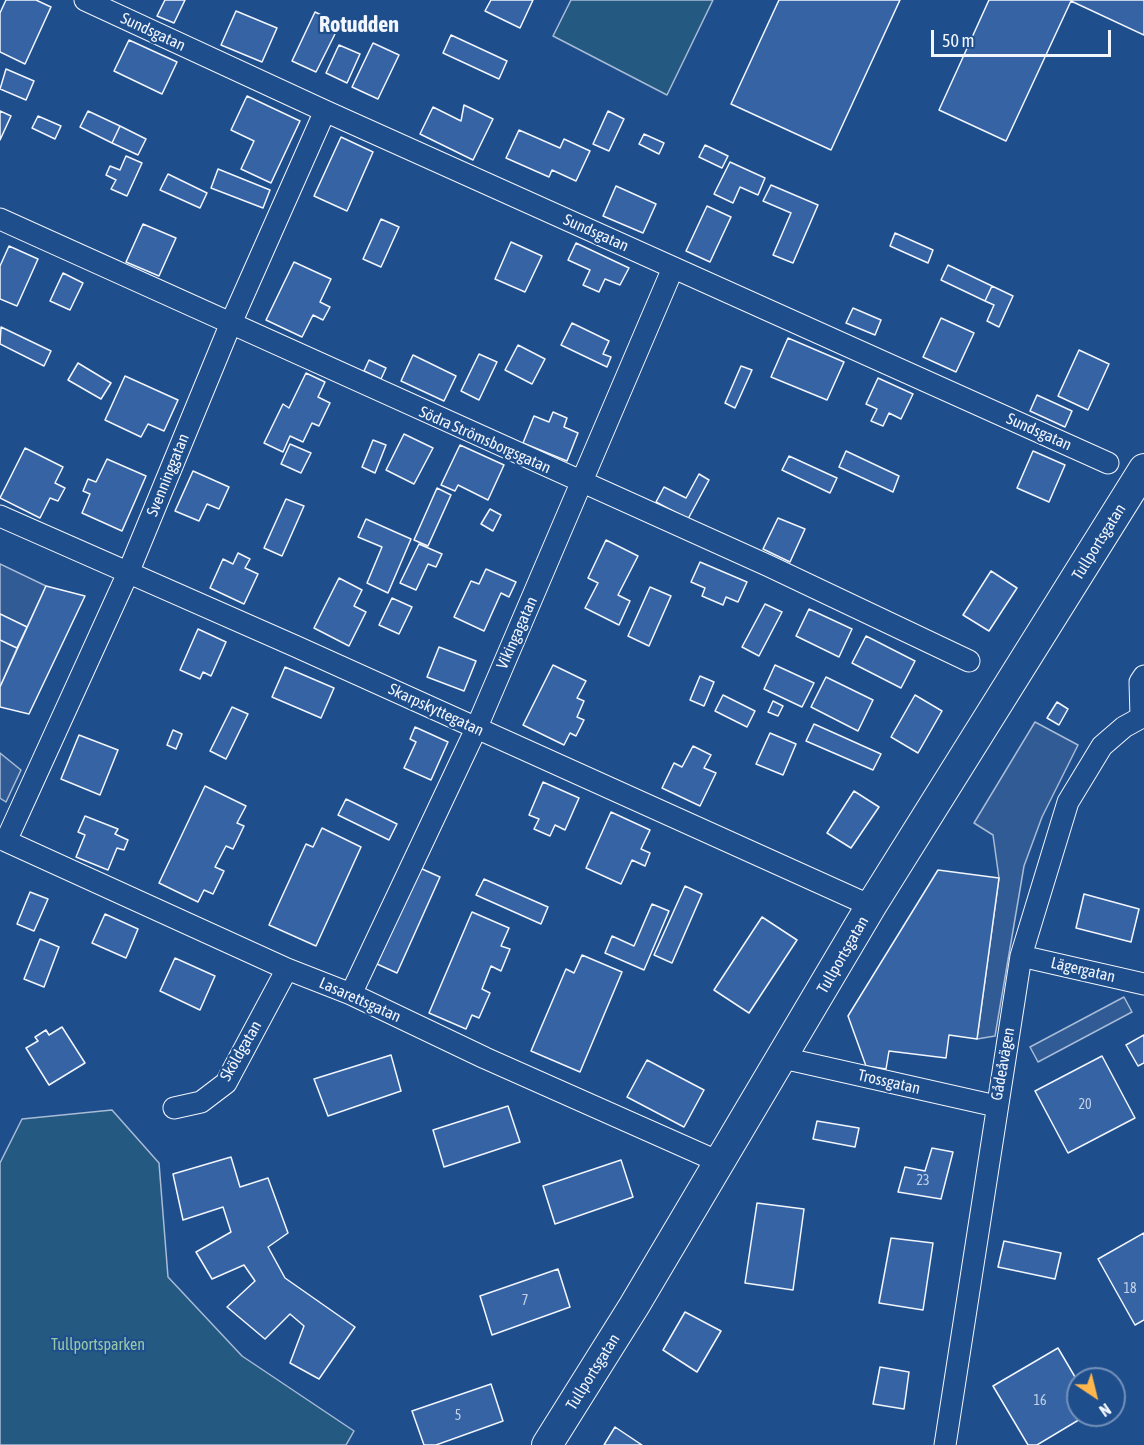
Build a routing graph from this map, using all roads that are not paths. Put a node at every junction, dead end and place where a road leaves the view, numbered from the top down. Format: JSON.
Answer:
{"nodes":[{"id":1,"x":85,"y":0,"type":"edge"},
{"id":2,"x":325,"y":111,"type":"junction"},
{"id":3,"x":0,"y":219,"type":"edge"},
{"id":4,"x":673,"y":268,"type":"junction"},
{"id":5,"x":231,"y":323,"type":"junction"},
{"id":6,"x":1108,"y":463,"type":"dead end"},
{"id":7,"x":1144,"y":469,"type":"edge"},
{"id":8,"x":583,"y":484,"type":"junction"},
{"id":9,"x":0,"y":516,"type":"edge"},
{"id":10,"x":128,"y":573,"type":"junction"},
{"id":11,"x":969,"y":661,"type":"dead end"},
{"id":12,"x":1144,"y":676,"type":"edge"},
{"id":13,"x":1143,"y":717,"type":"edge"},
{"id":14,"x":476,"y":729,"type":"junction"},
{"id":15,"x":8,"y":837,"type":"joint"},
{"id":16,"x":872,"y":906,"type":"junction"},
{"id":17,"x":1021,"y":956,"type":"junction"},
{"id":18,"x":287,"y":969,"type":"junction"},
{"id":19,"x":1144,"y":984,"type":"edge"},
{"id":20,"x":351,"y":994,"type":"junction"},
{"id":21,"x":783,"y":1058,"type":"junction"},
{"id":22,"x":996,"y":1106,"type":"junction"},
{"id":23,"x":174,"y":1108,"type":"dead end"},
{"id":24,"x":719,"y":1162,"type":"junction"},
{"id":25,"x":547,"y":1445,"type":"edge"},
{"id":26,"x":945,"y":1445,"type":"edge"}],
"edges":[{"from":1,"to":2,"type":"street","name":"Sundsgatan"},
{"from":2,"to":4,"type":"street","name":"Sundsgatan"},
{"from":2,"to":5,"type":"street","name":"Svenninggatan"},
{"from":3,"to":5,"type":"street","name":"Södra Strömsborgsgatan"},
{"from":4,"to":6,"type":"street","name":"Sundsgatan"},
{"from":4,"to":8,"type":"street","name":"Vikingagatan"},
{"from":5,"to":8,"type":"street","name":"Södra Strömsborgsgatan"},
{"from":5,"to":10,"type":"street","name":"Svenninggatan"},
{"from":7,"to":16,"type":"main road","name":"Tullportsgatan"},
{"from":8,"to":11,"type":"street","name":"Södra Strömsborgsgatan"},
{"from":8,"to":14,"type":"street","name":"Vikingagatan"},
{"from":9,"to":10,"type":"street","name":"Skarpskyttegatan"},
{"from":10,"to":14,"type":"street","name":"Skarpskyttegatan"},
{"from":10,"to":15,"type":"street","name":"Svenninggatan"},
{"from":12,"to":13,"type":"street"},
{"from":13,"to":17,"type":"street","name":"Gådeåvägen"},
{"from":14,"to":16,"type":"street","name":"Skarpskyttegatan"},
{"from":14,"to":20,"type":"street","name":"Vikingagatan"},
{"from":15,"to":18,"type":"street","name":"Lasarettsgatan"},
{"from":16,"to":21,"type":"main road","name":"Tullportsgatan"},
{"from":17,"to":19,"type":"street","name":"Lägergatan"},
{"from":17,"to":22,"type":"street","name":"Gådeåvägen"},
{"from":18,"to":20,"type":"street","name":"Lasarettsgatan"},
{"from":18,"to":23,"type":"street","name":"Sköldgatan"},
{"from":20,"to":24,"type":"street","name":"Lasarettsgatan"},
{"from":21,"to":22,"type":"street","name":"Trossgatan"},
{"from":21,"to":24,"type":"main road","name":"Tullportsgatan"},
{"from":22,"to":26,"type":"street","name":"Gådeåvägen"},
{"from":24,"to":25,"type":"main road","name":"Tullportsgatan"}]}
